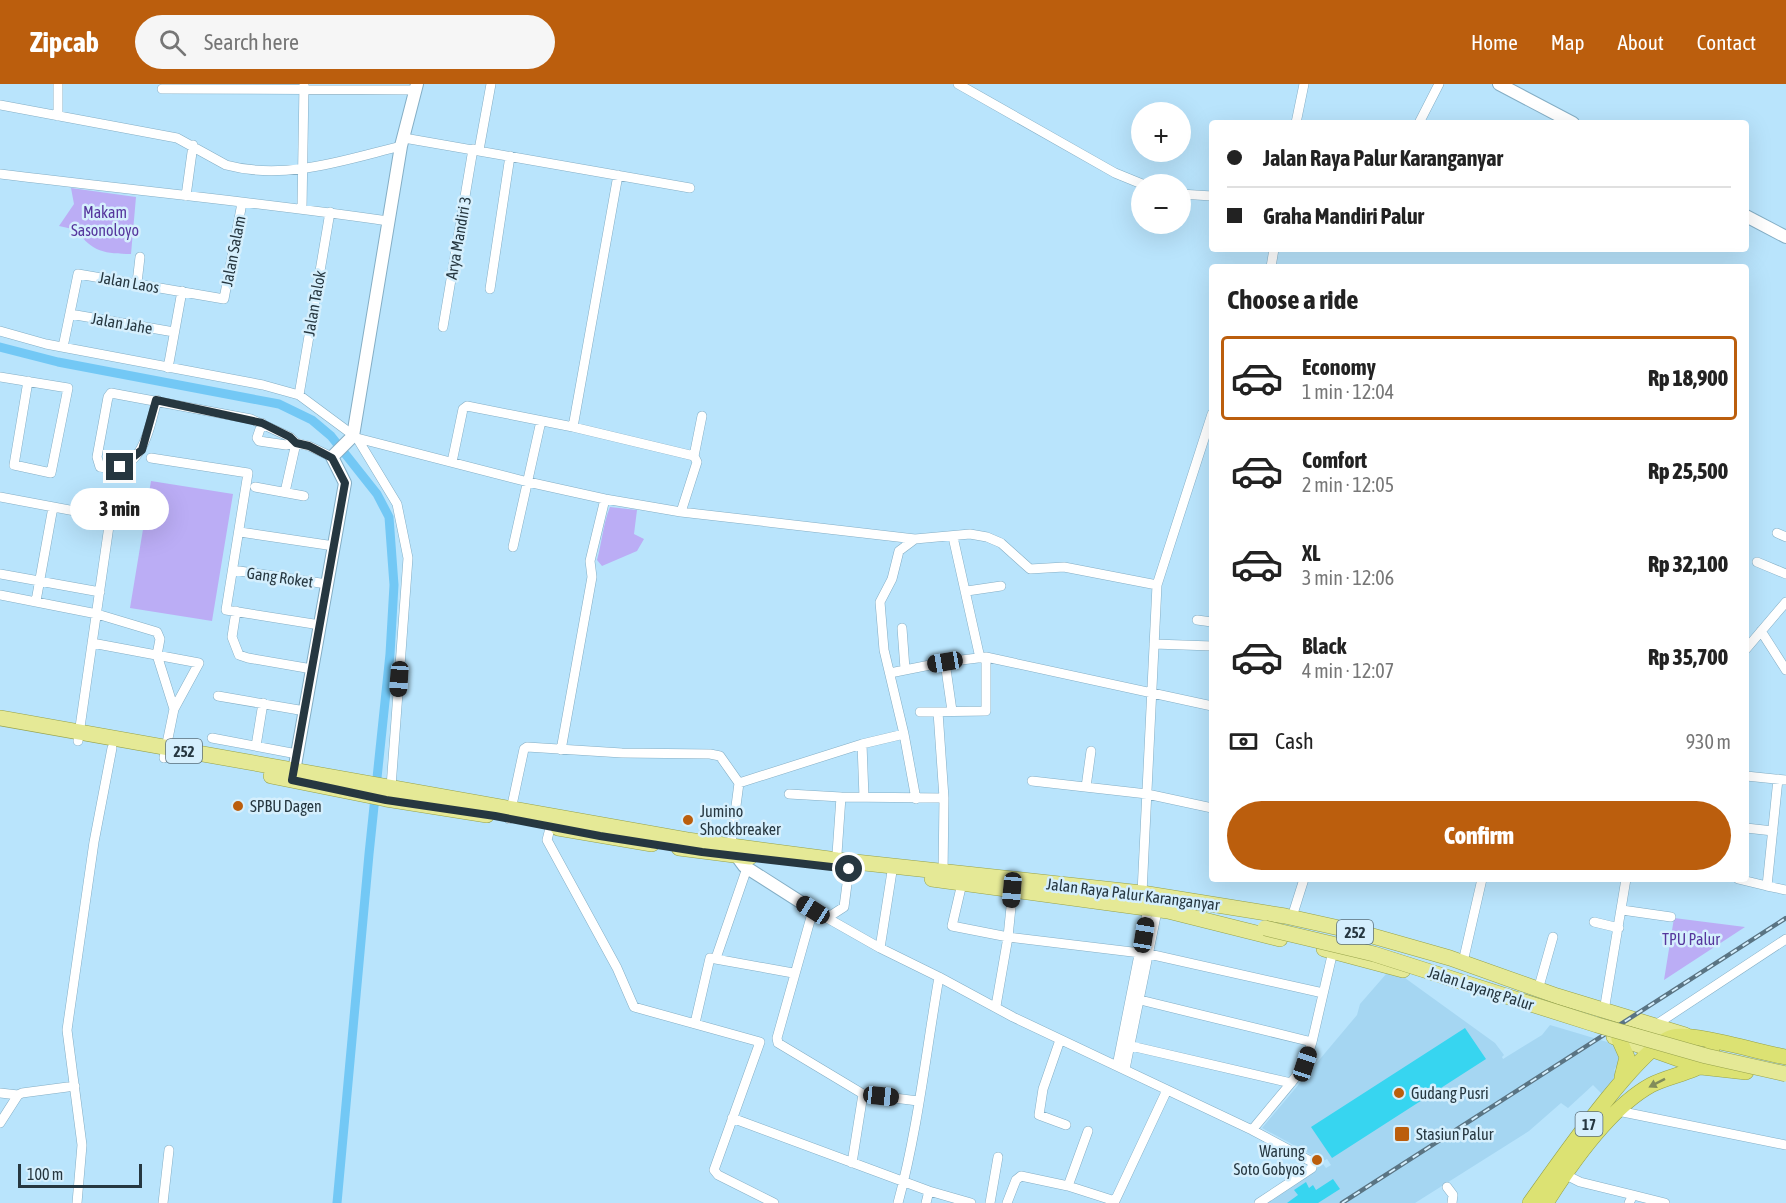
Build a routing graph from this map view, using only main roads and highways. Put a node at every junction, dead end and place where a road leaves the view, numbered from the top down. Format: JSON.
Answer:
{"nodes":[{"id":1,"x":0,"y":718,"type":"edge"},
{"id":2,"x":0,"y":726,"type":"edge"},
{"id":3,"x":78,"y":737,"type":"junction"},
{"id":4,"x":1013,"y":885,"type":"junction"},
{"id":5,"x":1177,"y":906,"type":"junction"},
{"id":6,"x":1266,"y":925,"type":"junction"},
{"id":7,"x":1557,"y":996,"type":"junction"},
{"id":8,"x":1550,"y":1017,"type":"junction"},
{"id":9,"x":1685,"y":1035,"type":"junction"},
{"id":10,"x":1619,"y":1039,"type":"junction"},
{"id":11,"x":1711,"y":1041,"type":"junction"},
{"id":12,"x":1737,"y":1047,"type":"junction"},
{"id":13,"x":1653,"y":1050,"type":"junction"},
{"id":14,"x":1786,"y":1057,"type":"edge"},
{"id":15,"x":1701,"y":1066,"type":"junction"},
{"id":16,"x":1786,"y":1067,"type":"edge"},
{"id":17,"x":1731,"y":1069,"type":"junction"},
{"id":18,"x":1786,"y":1074,"type":"edge"},
{"id":19,"x":1786,"y":1081,"type":"edge"},
{"id":20,"x":1616,"y":1088,"type":"junction"},
{"id":21,"x":1530,"y":1203,"type":"edge"},
{"id":22,"x":1546,"y":1203,"type":"edge"}],
"edges":[{"from":1,"to":3,"type":"main road","name":"Jalan Raya Palur Karanganyar","number":"252"},
{"from":2,"to":3,"type":"main road","name":"Jalan Raya Palur Karanganyar","number":"252"},
{"from":3,"to":4,"type":"main road","name":"Jalan Raya Palur Karanganyar","number":"252"},
{"from":4,"to":5,"type":"main road","name":"Jalan Raya Palur Karanganyar","number":"252"},
{"from":4,"to":5,"type":"main road","name":"Jalan Raya Palur Karanganyar","number":"252"},
{"from":5,"to":6,"type":"main road","name":"Jalan Layang Palur"},
{"from":5,"to":7,"type":"main road","name":"Jalan Raya Palur Karanganyar","number":"252"},
{"from":5,"to":8,"type":"main road","name":"Jalan Raya Palur Karanganyar","number":"252"},
{"from":6,"to":16,"type":"main road","name":"Jalan Layang Palur","number":"252"},
{"from":6,"to":18,"type":"main road","name":"Jalan Layang Palur","number":"252","bridge":true},
{"from":7,"to":8,"type":"main road"},
{"from":7,"to":9,"type":"main road","name":"Jalan Raya Palur Karanganyar","number":"252"},
{"from":8,"to":10,"type":"main road","name":"Jalan Raya Palur Karanganyar","number":"252"},
{"from":9,"to":11,"type":"highway"},
{"from":9,"to":13,"type":"highway","number":"17"},
{"from":10,"to":13,"type":"main road","name":"Jalan Raya Palur Karanganyar","number":"252"},
{"from":10,"to":20,"type":"highway"},
{"from":11,"to":12,"type":"highway"},
{"from":11,"to":15,"type":"highway"},
{"from":12,"to":14,"type":"highway"},
{"from":12,"to":17,"type":"highway"},
{"from":13,"to":15,"type":"highway"},
{"from":13,"to":20,"type":"highway","number":"17"},
{"from":15,"to":17,"type":"highway","number":"17"},
{"from":15,"to":22,"type":"highway","number":"17","one_way":true},
{"from":17,"to":19,"type":"highway","number":"17"},
{"from":20,"to":21,"type":"highway","number":"17"}]}
